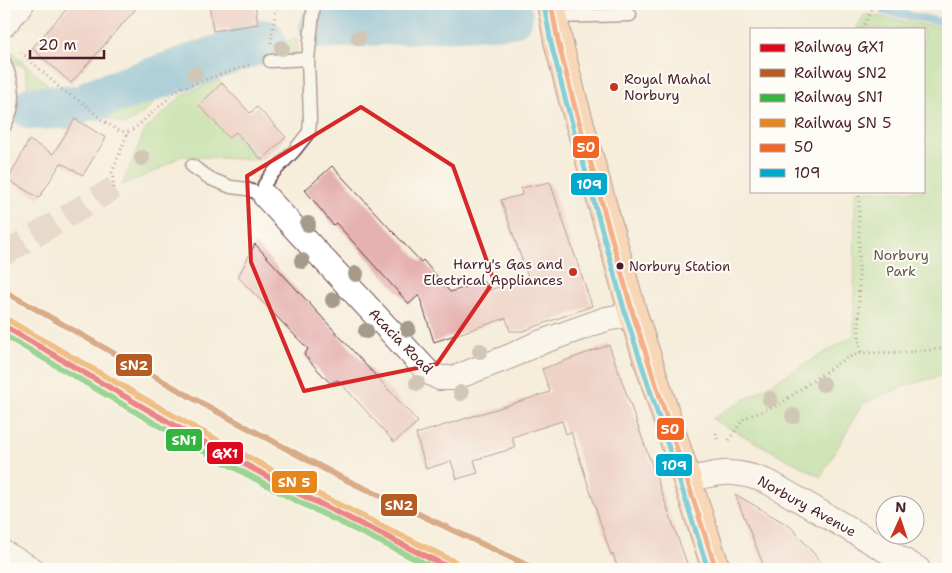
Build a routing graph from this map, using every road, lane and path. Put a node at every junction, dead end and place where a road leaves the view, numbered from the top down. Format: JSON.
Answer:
{"nodes":[{"id":1,"x":22,"y":4,"type":"edge"},
{"id":2,"x":299,"y":4,"type":"edge"},
{"id":3,"x":314,"y":4,"type":"edge"},
{"id":4,"x":875,"y":4,"type":"edge"},
{"id":5,"x":552,"y":10,"type":"edge"},
{"id":6,"x":630,"y":15,"type":"dead end"},
{"id":7,"x":4,"y":25,"type":"edge"},
{"id":8,"x":863,"y":28,"type":"edge"},
{"id":9,"x":17,"y":49,"type":"dead end"},
{"id":10,"x":308,"y":59,"type":"junction"},
{"id":11,"x":270,"y":61,"type":"junction"},
{"id":12,"x":4,"y":62,"type":"edge"},
{"id":13,"x":4,"y":127,"type":"edge"},
{"id":14,"x":128,"y":132,"type":"junction"},
{"id":15,"x":192,"y":166,"type":"dead end"},
{"id":16,"x":114,"y":188,"type":"dead end"},
{"id":17,"x":859,"y":192,"type":"edge"},
{"id":18,"x":265,"y":196,"type":"junction"},
{"id":19,"x":633,"y":314,"type":"junction"},
{"id":20,"x":948,"y":348,"type":"edge"},
{"id":21,"x":861,"y":353,"type":"junction"},
{"id":22,"x":716,"y":432,"type":"dead end"},
{"id":23,"x":729,"y":440,"type":"dead end"},
{"id":24,"x":718,"y":443,"type":"dead end"},
{"id":25,"x":688,"y":480,"type":"junction"},
{"id":26,"x":4,"y":553,"type":"edge"},
{"id":27,"x":32,"y":569,"type":"edge"},
{"id":28,"x":716,"y":569,"type":"edge"},
{"id":29,"x":918,"y":569,"type":"edge"}],
"edges":[{"from":1,"to":7,"type":"street"},
{"from":2,"to":11,"type":"path"},
{"from":3,"to":10,"type":"lane"},
{"from":4,"to":8,"type":"path"},
{"from":5,"to":6,"type":"lane"},
{"from":5,"to":19,"type":"highway"},
{"from":9,"to":14,"type":"path"},
{"from":10,"to":11,"type":"lane"},
{"from":10,"to":18,"type":"lane"},
{"from":11,"to":14,"type":"path"},
{"from":12,"to":13,"type":"lane"},
{"from":14,"to":16,"type":"path"},
{"from":15,"to":18,"type":"lane"},
{"from":17,"to":21,"type":"path"},
{"from":18,"to":19,"type":"street","name":"Acacia Road"},
{"from":19,"to":25,"type":"highway"},
{"from":20,"to":21,"type":"path"},
{"from":21,"to":23,"type":"path"},
{"from":22,"to":24,"type":"path"},
{"from":25,"to":28,"type":"highway"},
{"from":25,"to":29,"type":"street","name":"Norbury Avenue"},
{"from":26,"to":27,"type":"street"}]}
